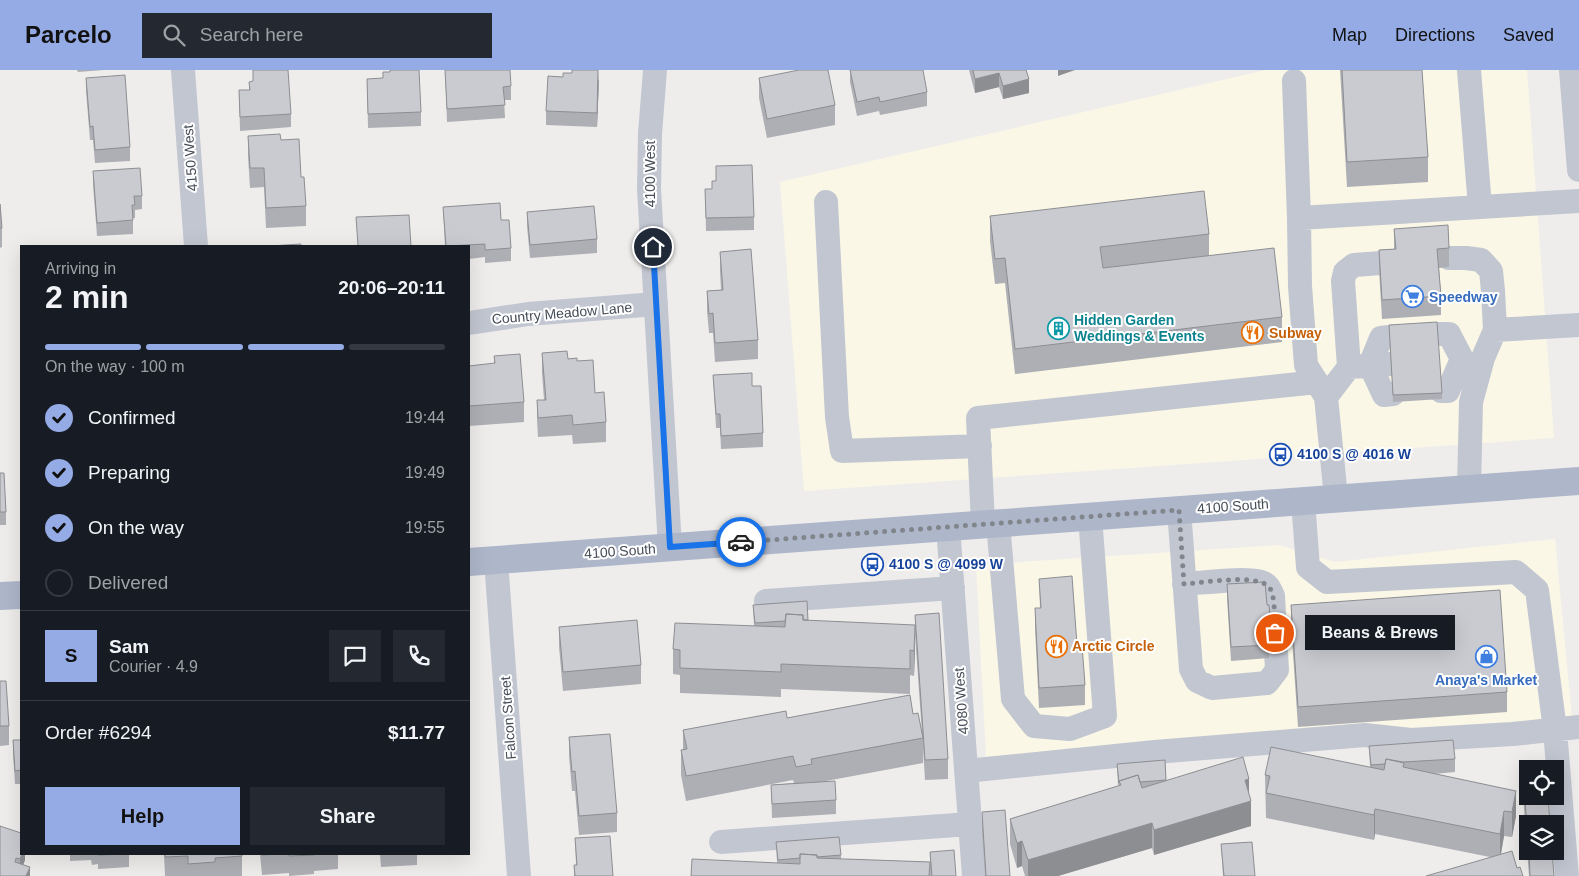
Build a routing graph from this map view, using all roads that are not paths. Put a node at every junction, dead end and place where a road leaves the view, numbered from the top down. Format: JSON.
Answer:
{"nodes":[{"id":1,"x":183,"y":70,"type":"edge"},
{"id":2,"x":655,"y":70,"type":"edge"},
{"id":3,"x":1469,"y":70,"type":"edge"},
{"id":4,"x":1571,"y":70,"type":"edge"},
{"id":5,"x":1294,"y":81,"type":"dead end"},
{"id":6,"x":1577,"y":133,"type":"edge"},
{"id":7,"x":1579,"y":170,"type":"edge"},
{"id":8,"x":1579,"y":201,"type":"edge"},
{"id":9,"x":826,"y":202,"type":"dead end"},
{"id":10,"x":1480,"y":207,"type":"junction"},
{"id":11,"x":1299,"y":218,"type":"junction"},
{"id":12,"x":196,"y":245,"type":"edge"},
{"id":13,"x":1449,"y":258,"type":"edge"},
{"id":14,"x":1395,"y":262,"type":"edge"},
{"id":15,"x":656,"y":304,"type":"junction"},
{"id":16,"x":470,"y":322,"type":"edge"},
{"id":17,"x":1579,"y":325,"type":"edge"},
{"id":18,"x":1495,"y":330,"type":"junction"},
{"id":19,"x":1437,"y":334,"type":"edge"},
{"id":20,"x":1389,"y":337,"type":"edge"},
{"id":21,"x":1461,"y":359,"type":"junction"},
{"id":22,"x":1370,"y":365,"type":"junction"},
{"id":23,"x":1322,"y":390,"type":"junction"},
{"id":24,"x":1441,"y":391,"type":"edge"},
{"id":25,"x":1393,"y":394,"type":"edge"},
{"id":26,"x":980,"y":446,"type":"junction"},
{"id":27,"x":1579,"y":481,"type":"edge"},
{"id":28,"x":1469,"y":489,"type":"junction"},
{"id":29,"x":1336,"y":498,"type":"junction"},
{"id":30,"x":1303,"y":501,"type":"junction"},
{"id":31,"x":1179,"y":510,"type":"junction"},
{"id":32,"x":1090,"y":516,"type":"junction"},
{"id":33,"x":991,"y":524,"type":"junction"},
{"id":34,"x":948,"y":527,"type":"junction"},
{"id":35,"x":670,"y":547,"type":"junction"},
{"id":36,"x":496,"y":560,"type":"junction"},
{"id":37,"x":470,"y":562,"type":"edge"},
{"id":38,"x":1184,"y":584,"type":"junction"},
{"id":39,"x":953,"y":588,"type":"junction"},
{"id":40,"x":20,"y":595,"type":"edge"},
{"id":41,"x":0,"y":596,"type":"edge"},
{"id":42,"x":766,"y":601,"type":"dead end"},
{"id":43,"x":1579,"y":726,"type":"edge"},
{"id":44,"x":1555,"y":730,"type":"junction"},
{"id":45,"x":966,"y":771,"type":"junction"},
{"id":46,"x":970,"y":824,"type":"junction"},
{"id":47,"x":721,"y":842,"type":"dead end"},
{"id":48,"x":519,"y":876,"type":"edge"},
{"id":49,"x":974,"y":876,"type":"edge"},
{"id":50,"x":1567,"y":876,"type":"edge"}],
"edges":[{"from":1,"to":12,"type":"street","name":"4150 West"},
{"from":2,"to":15,"type":"street","name":"4100 West"},
{"from":3,"to":10,"type":"street"},
{"from":4,"to":6,"type":"street"},
{"from":5,"to":11,"type":"street"},
{"from":6,"to":7,"type":"street"},
{"from":8,"to":10,"type":"street"},
{"from":9,"to":26,"type":"street"},
{"from":10,"to":11,"type":"street"},
{"from":11,"to":23,"type":"street"},
{"from":13,"to":18,"type":"street"},
{"from":14,"to":22,"type":"street"},
{"from":15,"to":16,"type":"street","name":"Country Meadow Lane"},
{"from":15,"to":35,"type":"street","name":"4100 West"},
{"from":17,"to":18,"type":"street"},
{"from":18,"to":21,"type":"street"},
{"from":19,"to":21,"type":"street"},
{"from":20,"to":22,"type":"street"},
{"from":21,"to":24,"type":"street"},
{"from":21,"to":28,"type":"street"},
{"from":22,"to":23,"type":"street"},
{"from":22,"to":25,"type":"street"},
{"from":23,"to":26,"type":"street"},
{"from":23,"to":29,"type":"street"},
{"from":26,"to":33,"type":"street"},
{"from":27,"to":28,"type":"main road","name":"4100 South"},
{"from":28,"to":29,"type":"main road","name":"4100 South"},
{"from":29,"to":30,"type":"main road","name":"4100 South"},
{"from":30,"to":31,"type":"main road","name":"4100 South"},
{"from":30,"to":44,"type":"street"},
{"from":31,"to":32,"type":"main road","name":"4100 South"},
{"from":31,"to":38,"type":"street"},
{"from":32,"to":33,"type":"main road","name":"4100 South"},
{"from":32,"to":33,"type":"street"},
{"from":33,"to":34,"type":"main road","name":"4100 South"},
{"from":34,"to":35,"type":"main road","name":"4100 South"},
{"from":34,"to":39,"type":"street","name":"4080 West"},
{"from":35,"to":36,"type":"main road","name":"4100 South"},
{"from":36,"to":37,"type":"main road","name":"4100 South"},
{"from":36,"to":48,"type":"street","name":"Falcon Street"},
{"from":38,"to":38,"type":"street"},
{"from":39,"to":42,"type":"street"},
{"from":39,"to":45,"type":"street","name":"4080 West"},
{"from":40,"to":41,"type":"main road"},
{"from":43,"to":44,"type":"street"},
{"from":44,"to":45,"type":"street"},
{"from":44,"to":50,"type":"street"},
{"from":45,"to":46,"type":"street","name":"4080 West"},
{"from":46,"to":47,"type":"street"},
{"from":46,"to":49,"type":"street","name":"4080 West"}]}
